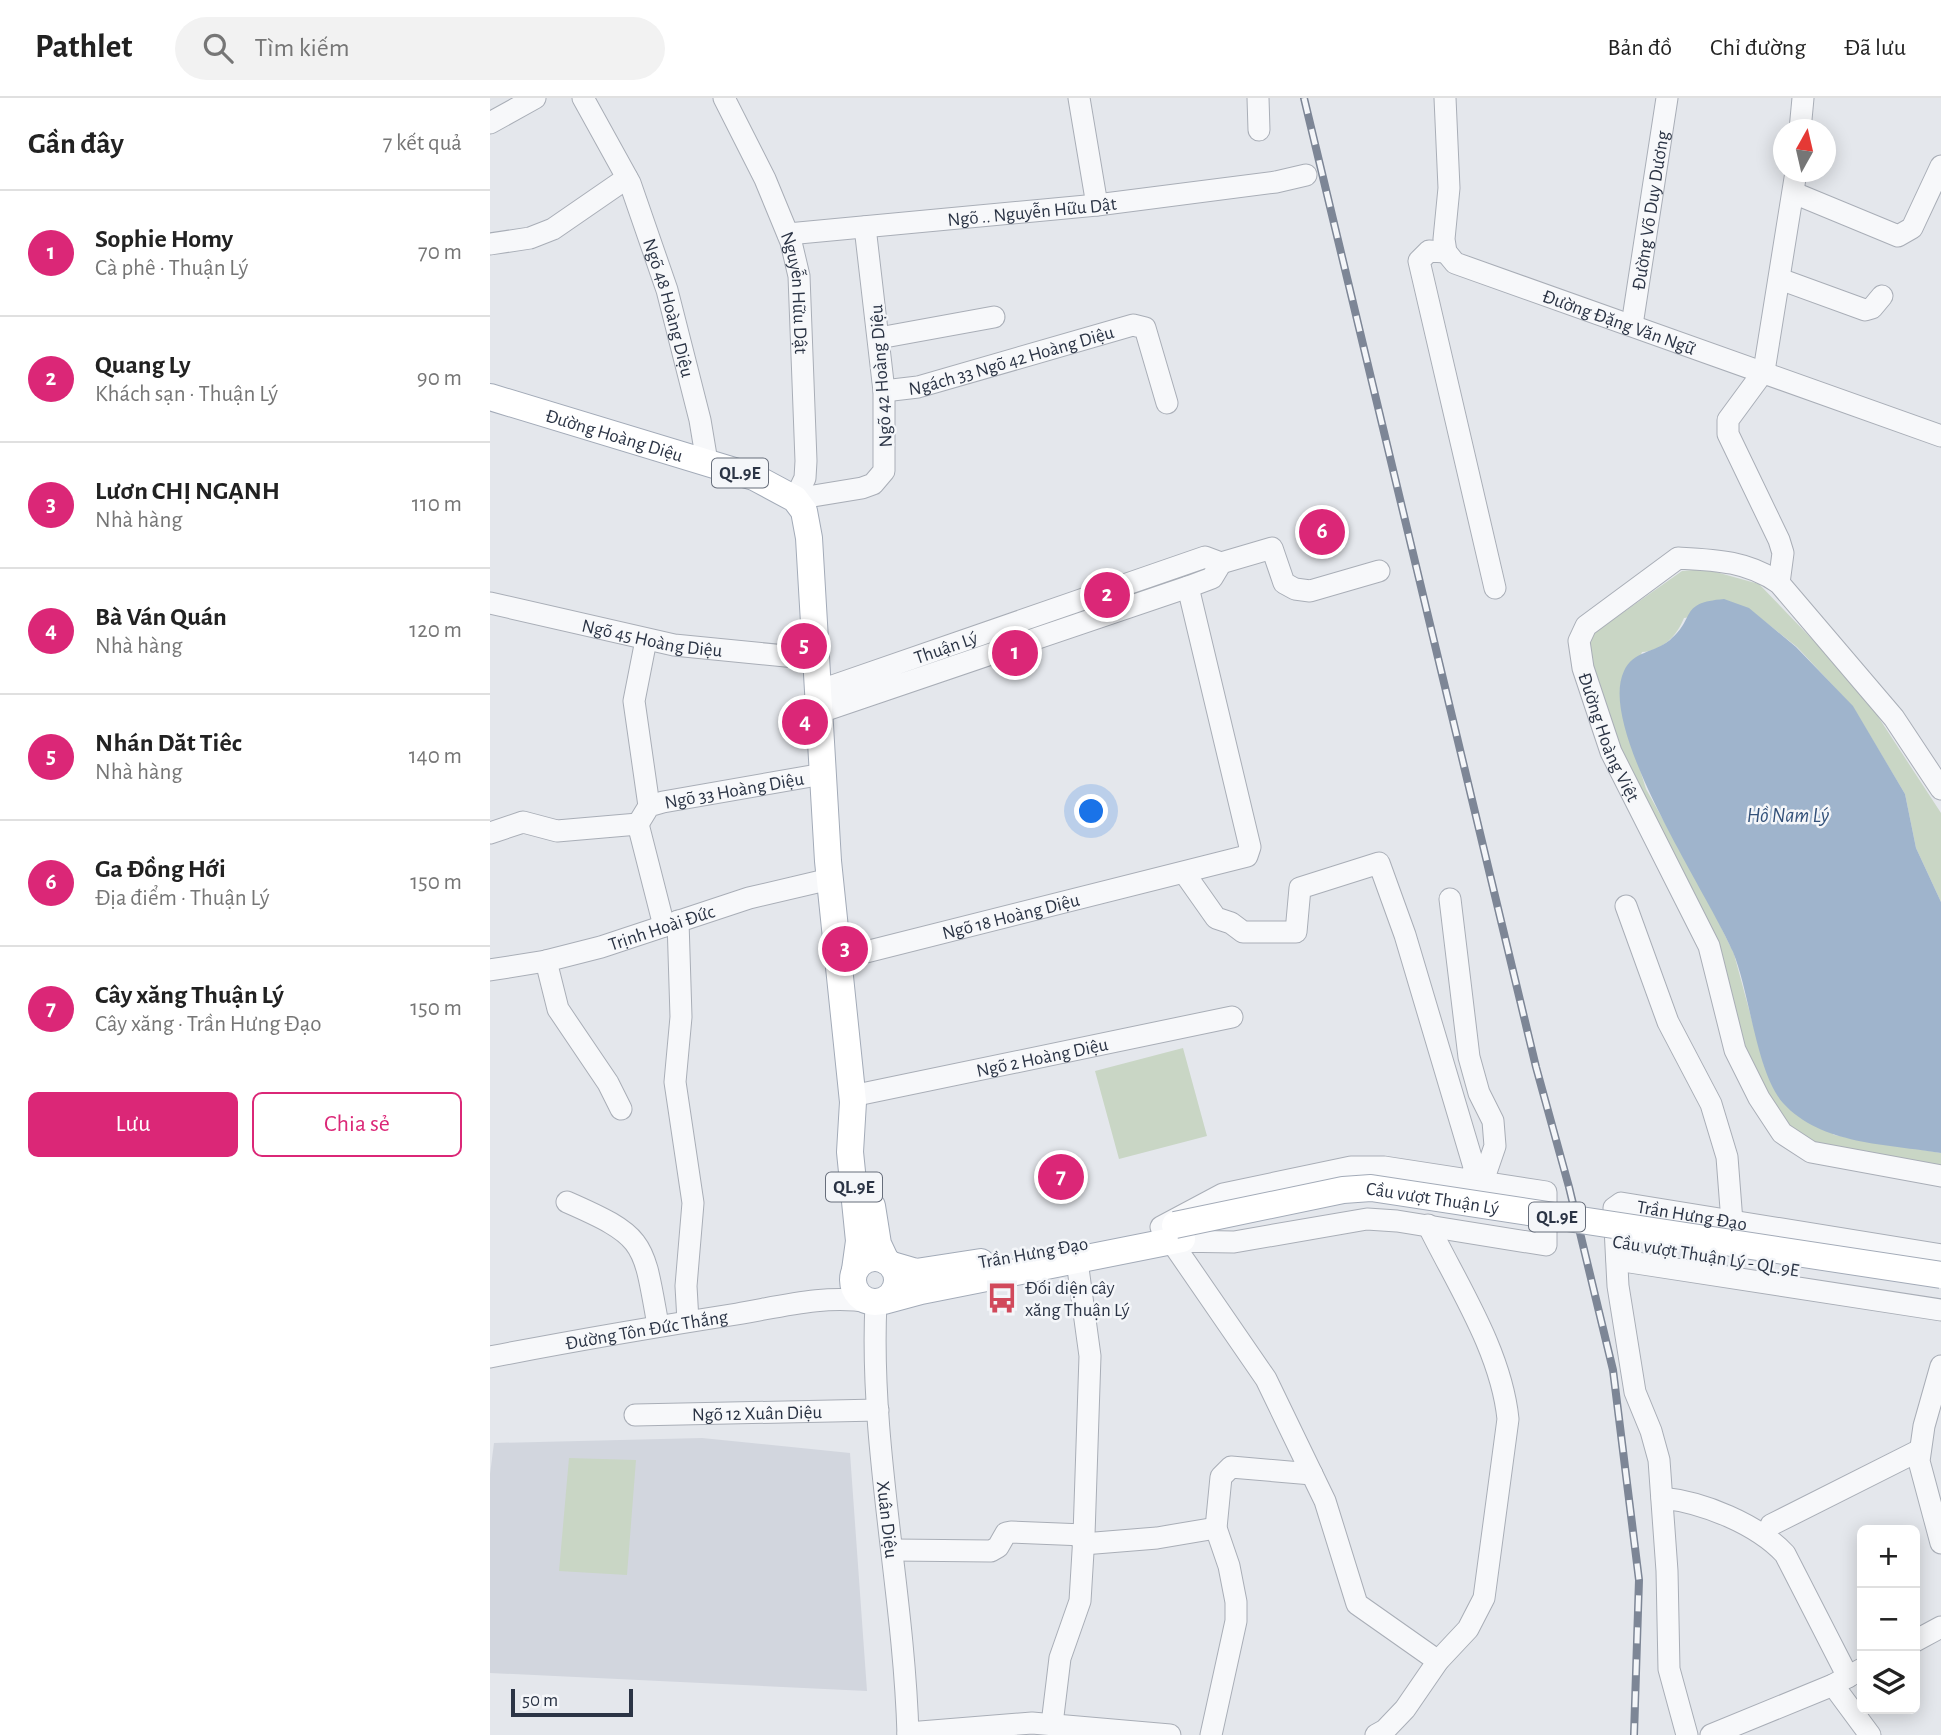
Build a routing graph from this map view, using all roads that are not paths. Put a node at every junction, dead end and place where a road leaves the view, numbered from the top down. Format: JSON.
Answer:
{"nodes":[{"id":1,"x":535,"y":98,"type":"edge"},
{"id":2,"x":583,"y":98,"type":"edge"},
{"id":3,"x":724,"y":98,"type":"edge"},
{"id":4,"x":1079,"y":98,"type":"edge"},
{"id":5,"x":1258,"y":98,"type":"edge"},
{"id":6,"x":1445,"y":98,"type":"edge"},
{"id":7,"x":1667,"y":98,"type":"edge"},
{"id":8,"x":1803,"y":98,"type":"edge"},
{"id":9,"x":1801,"y":119,"type":"edge"},
{"id":10,"x":490,"y":123,"type":"edge"},
{"id":11,"x":1259,"y":130,"type":"dead end"},
{"id":12,"x":1941,"y":166,"type":"edge"},
{"id":13,"x":1306,"y":175,"type":"dead end"},
{"id":14,"x":627,"y":178,"type":"junction"},
{"id":15,"x":1795,"y":182,"type":"edge"},
{"id":16,"x":1794,"y":193,"type":"junction"},
{"id":17,"x":1097,"y":205,"type":"junction"},
{"id":18,"x":865,"y":227,"type":"junction"},
{"id":19,"x":788,"y":234,"type":"junction"},
{"id":20,"x":490,"y":244,"type":"edge"},
{"id":21,"x":1446,"y":252,"type":"junction"},
{"id":22,"x":1780,"y":279,"type":"junction"},
{"id":23,"x":1882,"y":296,"type":"dead end"},
{"id":24,"x":994,"y":317,"type":"dead end"},
{"id":25,"x":1632,"y":325,"type":"junction"},
{"id":26,"x":879,"y":338,"type":"junction"},
{"id":27,"x":1764,"y":371,"type":"junction"},
{"id":28,"x":884,"y":391,"type":"junction"},
{"id":29,"x":490,"y":397,"type":"edge"},
{"id":30,"x":1167,"y":402,"type":"dead end"},
{"id":31,"x":1941,"y":436,"type":"edge"},
{"id":32,"x":706,"y":462,"type":"junction"},
{"id":33,"x":795,"y":499,"type":"junction"},
{"id":34,"x":1221,"y":563,"type":"junction"},
{"id":35,"x":1379,"y":571,"type":"dead end"},
{"id":36,"x":1779,"y":583,"type":"junction"},
{"id":37,"x":1188,"y":587,"type":"junction"},
{"id":38,"x":1495,"y":588,"type":"dead end"},
{"id":39,"x":490,"y":603,"type":"edge"},
{"id":40,"x":646,"y":640,"type":"junction"},
{"id":41,"x":816,"y":659,"type":"junction"},
{"id":42,"x":819,"y":701,"type":"junction"},
{"id":43,"x":823,"y":774,"type":"junction"},
{"id":44,"x":1941,"y":789,"type":"edge"},
{"id":45,"x":644,"y":815,"type":"junction"},
{"id":46,"x":490,"y":833,"type":"edge"},
{"id":47,"x":1185,"y":874,"type":"junction"},
{"id":48,"x":830,"y":879,"type":"junction"},
{"id":49,"x":1450,"y":899,"type":"dead end"},
{"id":50,"x":1626,"y":906,"type":"dead end"},
{"id":51,"x":671,"y":923,"type":"junction"},
{"id":52,"x":838,"y":959,"type":"junction"},
{"id":53,"x":546,"y":961,"type":"junction"},
{"id":54,"x":490,"y":970,"type":"edge"},
{"id":55,"x":1232,"y":1017,"type":"dead end"},
{"id":56,"x":853,"y":1099,"type":"junction"},
{"id":57,"x":621,"y":1109,"type":"dead end"},
{"id":58,"x":1941,"y":1176,"type":"edge"},
{"id":59,"x":1478,"y":1180,"type":"junction"},
{"id":60,"x":567,"y":1202,"type":"dead end"},
{"id":61,"x":1732,"y":1222,"type":"junction"},
{"id":62,"x":1428,"y":1225,"type":"junction"},
{"id":63,"x":1172,"y":1233,"type":"junction"},
{"id":64,"x":1941,"y":1255,"type":"edge"},
{"id":65,"x":1616,"y":1260,"type":"junction"},
{"id":66,"x":1077,"y":1261,"type":"junction"},
{"id":67,"x":889,"y":1263,"type":"junction"},
{"id":68,"x":854,"y":1274,"type":"junction"},
{"id":69,"x":1941,"y":1275,"type":"edge"},
{"id":70,"x":1941,"y":1292,"type":"edge"},
{"id":71,"x":877,"y":1302,"type":"junction"},
{"id":72,"x":803,"y":1303,"type":"junction"},
{"id":73,"x":1941,"y":1310,"type":"edge"},
{"id":74,"x":688,"y":1321,"type":"junction"},
{"id":75,"x":658,"y":1325,"type":"junction"},
{"id":76,"x":490,"y":1357,"type":"edge"},
{"id":77,"x":1941,"y":1366,"type":"edge"},
{"id":78,"x":878,"y":1410,"type":"junction"},
{"id":79,"x":635,"y":1415,"type":"dead end"},
{"id":80,"x":1920,"y":1450,"type":"junction"},
{"id":81,"x":1312,"y":1474,"type":"junction"},
{"id":82,"x":1662,"y":1497,"type":"junction"},
{"id":83,"x":1771,"y":1525,"type":"dead end"},
{"id":84,"x":1216,"y":1528,"type":"junction"},
{"id":85,"x":1084,"y":1539,"type":"junction"},
{"id":86,"x":1941,"y":1543,"type":"edge"},
{"id":87,"x":894,"y":1550,"type":"junction"},
{"id":88,"x":1941,"y":1627,"type":"edge"},
{"id":89,"x":1920,"y":1638,"type":"edge"},
{"id":90,"x":1438,"y":1661,"type":"junction"},
{"id":91,"x":1848,"y":1677,"type":"edge"},
{"id":92,"x":1052,"y":1724,"type":"junction"},
{"id":93,"x":908,"y":1734,"type":"edge"},
{"id":94,"x":1170,"y":1735,"type":"edge"},
{"id":95,"x":1211,"y":1735,"type":"edge"},
{"id":96,"x":1376,"y":1735,"type":"edge"},
{"id":97,"x":1687,"y":1735,"type":"edge"},
{"id":98,"x":1711,"y":1735,"type":"edge"},
{"id":99,"x":1870,"y":1735,"type":"edge"}],
"edges":[{"from":1,"to":10,"type":"street"},
{"from":2,"to":14,"type":"street","name":"Ngõ 48 Hoàng Diệu"},
{"from":3,"to":19,"type":"street","name":"Nguyễn Hữu Dật"},
{"from":4,"to":17,"type":"street"},
{"from":5,"to":11,"type":"street"},
{"from":6,"to":21,"type":"street"},
{"from":7,"to":25,"type":"street","name":"Đường Võ Duy Dương"},
{"from":8,"to":9,"type":"street"},
{"from":12,"to":16,"type":"street"},
{"from":13,"to":17,"type":"street","name":"Ngõ .. Nguyễn Hữu Dật"},
{"from":14,"to":20,"type":"street"},
{"from":14,"to":32,"type":"street","name":"Ngõ 48 Hoàng Diệu"},
{"from":15,"to":16,"type":"street"},
{"from":16,"to":22,"type":"street"},
{"from":17,"to":18,"type":"street","name":"Ngõ .. Nguyễn Hữu Dật"},
{"from":18,"to":19,"type":"street","name":"Ngõ .. Nguyễn Hữu Dật"},
{"from":18,"to":26,"type":"street","name":"Ngõ 42 Hoàng Diệu"},
{"from":19,"to":33,"type":"street","name":"Nguyễn Hữu Dật"},
{"from":21,"to":25,"type":"street","name":"Đường Đặng Văn Ngữ"},
{"from":21,"to":38,"type":"street"},
{"from":22,"to":23,"type":"street"},
{"from":22,"to":27,"type":"street"},
{"from":24,"to":26,"type":"street"},
{"from":25,"to":27,"type":"street","name":"Đường Đặng Văn Ngữ"},
{"from":26,"to":28,"type":"street","name":"Ngõ 42 Hoàng Diệu"},
{"from":27,"to":31,"type":"street","name":"Đường Đặng Văn Ngữ"},
{"from":27,"to":36,"type":"street"},
{"from":28,"to":30,"type":"street","name":"Ngách 33 Ngõ 42 Hoàng Diệu"},
{"from":28,"to":33,"type":"street","name":"Ngõ 42 Hoàng Diệu"},
{"from":29,"to":32,"type":"main road","name":"Đường Hoàng Diệu","number":"QL.9E"},
{"from":32,"to":33,"type":"main road","name":"Đường Hoàng Diệu","number":"QL.9E"},
{"from":33,"to":41,"type":"main road","number":"QL.9E"},
{"from":34,"to":35,"type":"street"},
{"from":34,"to":37,"type":"street","name":"Thuận Lý"},
{"from":34,"to":42,"type":"street","name":"Thuận Lý"},
{"from":36,"to":44,"type":"street","name":"Đường Hoàng Việt"},
{"from":36,"to":58,"type":"street","name":"Đường Hoàng Việt"},
{"from":37,"to":42,"type":"street","name":"Thuận Lý"},
{"from":37,"to":47,"type":"street","name":"Ngõ 18 Hoàng Diệu"},
{"from":39,"to":40,"type":"street","name":"Ngõ 45 Hoàng Diệu"},
{"from":40,"to":41,"type":"street","name":"Ngõ 45 Hoàng Diệu"},
{"from":40,"to":45,"type":"street"},
{"from":41,"to":42,"type":"main road","number":"QL.9E"},
{"from":42,"to":43,"type":"main road","number":"QL.9E"},
{"from":43,"to":45,"type":"street","name":"Ngõ 33 Hoàng Diệu"},
{"from":43,"to":48,"type":"main road","number":"QL.9E"},
{"from":45,"to":46,"type":"street","name":"Ngõ 33 Hoàng Diệu"},
{"from":45,"to":51,"type":"street"},
{"from":47,"to":52,"type":"street","name":"Ngõ 18 Hoàng Diệu"},
{"from":47,"to":59,"type":"street"},
{"from":48,"to":51,"type":"street","name":"Trịnh Hoài Đức"},
{"from":48,"to":52,"type":"main road","number":"QL.9E"},
{"from":49,"to":59,"type":"street"},
{"from":50,"to":61,"type":"street"},
{"from":51,"to":53,"type":"street","name":"Trịnh Hoài Đức"},
{"from":51,"to":74,"type":"street"},
{"from":52,"to":56,"type":"main road","number":"QL.9E"},
{"from":53,"to":54,"type":"street","name":"Trịnh Hoài Đức"},
{"from":53,"to":57,"type":"street"},
{"from":55,"to":56,"type":"street","name":"Ngõ 2 Hoàng Diệu"},
{"from":56,"to":67,"type":"main road","number":"QL.9E"},
{"from":56,"to":68,"type":"main road","number":"QL.9E"},
{"from":59,"to":62,"type":"street"},
{"from":59,"to":63,"type":"street"},
{"from":60,"to":75,"type":"street"},
{"from":61,"to":64,"type":"street","name":"Trần Hưng Đạo"},
{"from":61,"to":65,"type":"street","name":"Trần Hưng Đạo"},
{"from":62,"to":63,"type":"street"},
{"from":62,"to":90,"type":"street"},
{"from":63,"to":66,"type":"main road","number":"QL.9E"},
{"from":63,"to":67,"type":"main road","name":"Trần Hưng Đạo","number":"QL.9E"},
{"from":63,"to":69,"type":"main road","name":"Cầu vượt Thuận Lý","number":"QL.9E","bridge":true},
{"from":63,"to":70,"type":"main road","name":"Cầu vượt Thuận Lý - QL.9E","number":"QL.9E"},
{"from":63,"to":81,"type":"street"},
{"from":65,"to":73,"type":"street"},
{"from":65,"to":82,"type":"street"},
{"from":66,"to":71,"type":"main road","number":"QL.9E"},
{"from":66,"to":85,"type":"street"},
{"from":67,"to":68,"type":"main road"},
{"from":67,"to":71,"type":"main road"},
{"from":68,"to":71,"type":"main road"},
{"from":68,"to":72,"type":"street"},
{"from":71,"to":72,"type":"street"},
{"from":71,"to":78,"type":"street","name":"Xuân Diệu"},
{"from":72,"to":74,"type":"street","name":"Đường Tôn Đức Thắng"},
{"from":74,"to":75,"type":"street","name":"Đường Tôn Đức Thắng"},
{"from":75,"to":76,"type":"street","name":"Đường Tôn Đức Thắng"},
{"from":77,"to":80,"type":"street"},
{"from":78,"to":79,"type":"street","name":"Ngõ 12 Xuân Diệu"},
{"from":78,"to":87,"type":"street","name":"Xuân Diệu"},
{"from":80,"to":83,"type":"street"},
{"from":80,"to":86,"type":"street"},
{"from":81,"to":84,"type":"street"},
{"from":81,"to":90,"type":"street"},
{"from":82,"to":91,"type":"street"},
{"from":82,"to":97,"type":"street"},
{"from":84,"to":85,"type":"street"},
{"from":84,"to":95,"type":"street"},
{"from":85,"to":87,"type":"street"},
{"from":85,"to":92,"type":"street"},
{"from":87,"to":93,"type":"street","name":"Xuân Diệu"},
{"from":88,"to":89,"type":"street"},
{"from":90,"to":96,"type":"street"},
{"from":91,"to":98,"type":"street"},
{"from":91,"to":99,"type":"street"},
{"from":92,"to":93,"type":"street"},
{"from":92,"to":94,"type":"street"}]}
